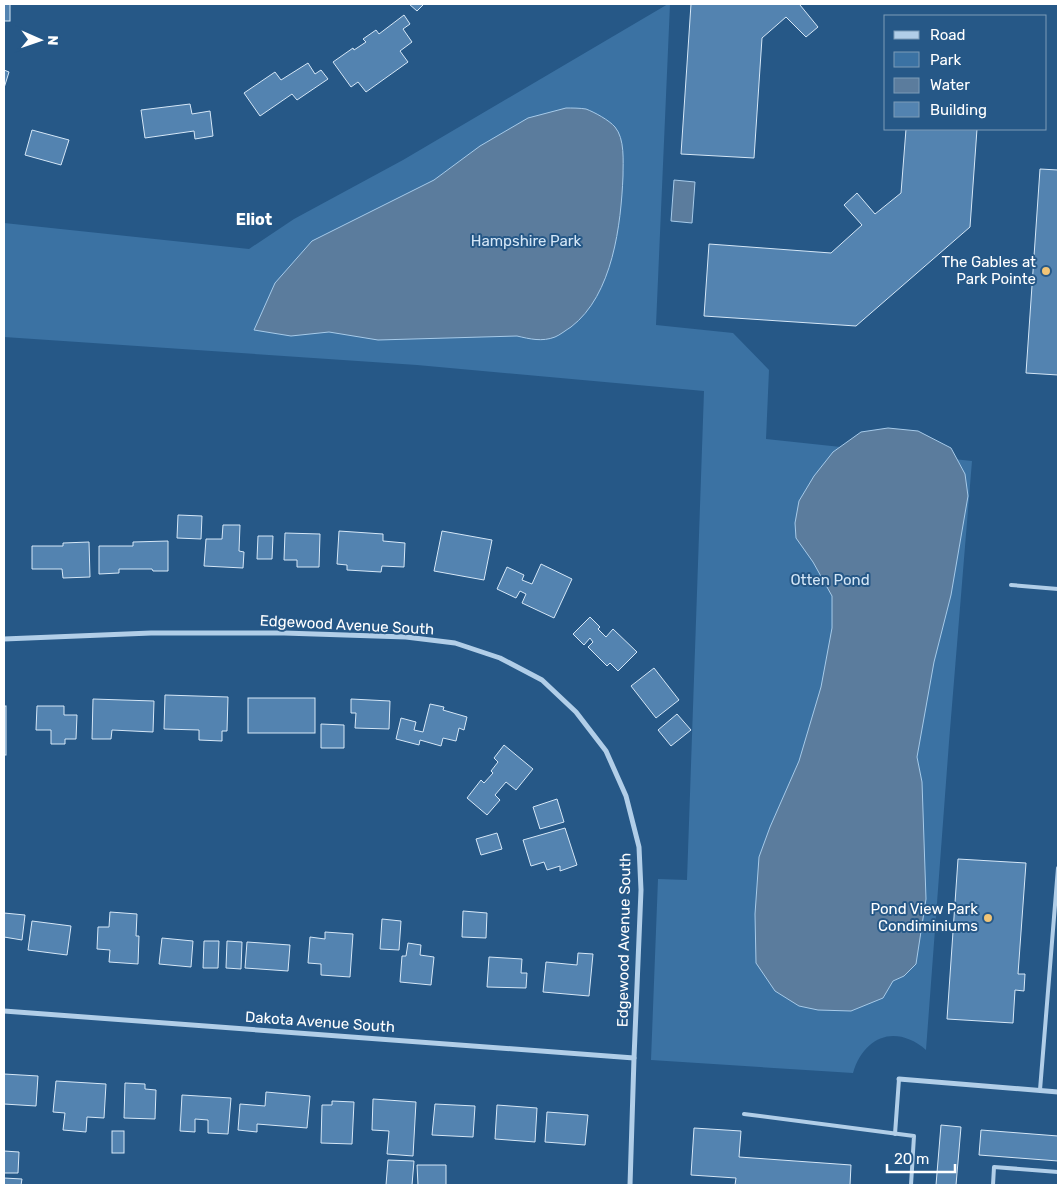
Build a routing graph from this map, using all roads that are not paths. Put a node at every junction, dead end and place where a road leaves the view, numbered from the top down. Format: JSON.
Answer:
{"nodes":[{"id":1,"x":1011,"y":585,"type":"dead end"},
{"id":2,"x":1058,"y":589,"type":"edge"},
{"id":3,"x":4,"y":639,"type":"edge"},
{"id":4,"x":1058,"y":868,"type":"edge"},
{"id":5,"x":4,"y":1011,"type":"edge"},
{"id":6,"x":634,"y":1058,"type":"junction"},
{"id":7,"x":899,"y":1079,"type":"joint"},
{"id":8,"x":1040,"y":1090,"type":"junction"},
{"id":9,"x":1058,"y":1092,"type":"edge"},
{"id":10,"x":744,"y":1114,"type":"dead end"},
{"id":11,"x":895,"y":1134,"type":"junction"},
{"id":12,"x":1058,"y":1172,"type":"edge"},
{"id":13,"x":630,"y":1185,"type":"edge"},
{"id":14,"x":911,"y":1185,"type":"edge"},
{"id":15,"x":993,"y":1185,"type":"edge"}],
"edges":[{"from":1,"to":2,"type":"lane"},
{"from":3,"to":6,"type":"street","name":"Edgewood Avenue South"},
{"from":4,"to":8,"type":"lane"},
{"from":5,"to":6,"type":"street","name":"Dakota Avenue South"},
{"from":6,"to":13,"type":"street","name":"Edgewood Avenue South"},
{"from":7,"to":8,"type":"street"},
{"from":7,"to":11,"type":"lane"},
{"from":8,"to":9,"type":"street"},
{"from":10,"to":11,"type":"lane"},
{"from":11,"to":14,"type":"lane"},
{"from":12,"to":15,"type":"lane"}]}
